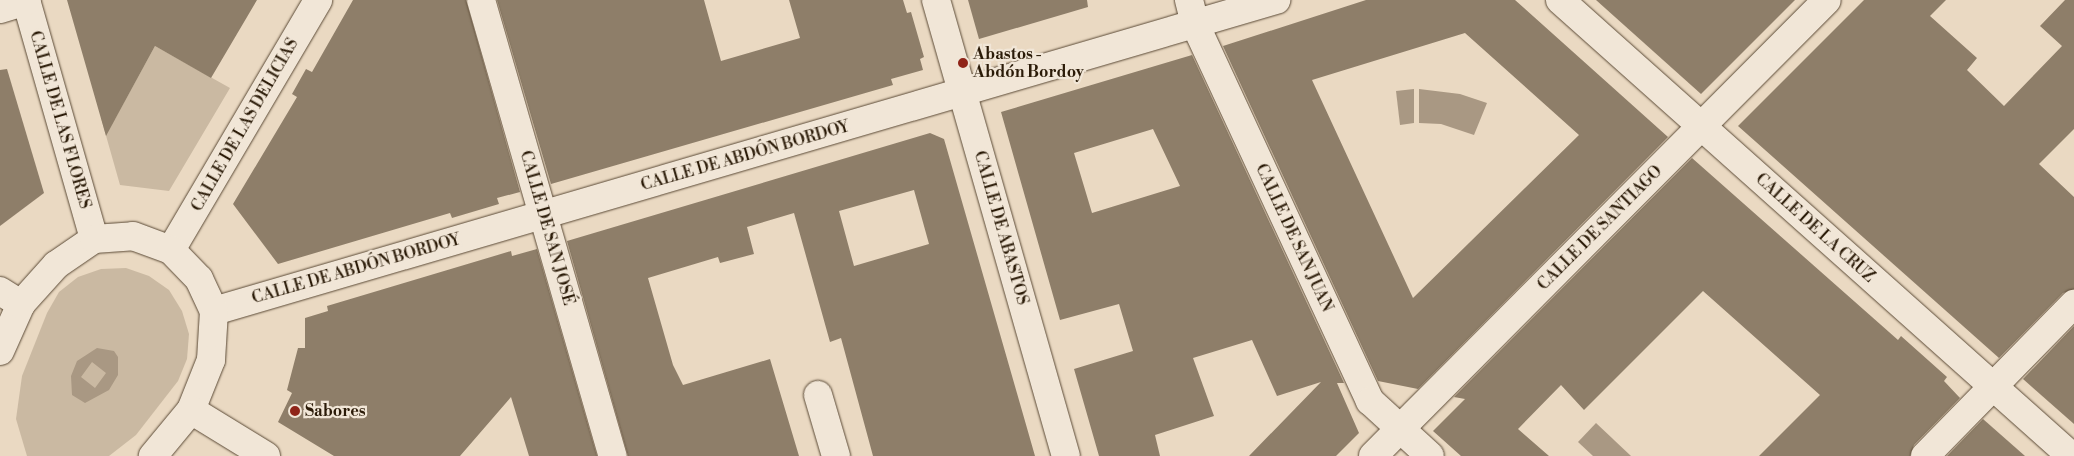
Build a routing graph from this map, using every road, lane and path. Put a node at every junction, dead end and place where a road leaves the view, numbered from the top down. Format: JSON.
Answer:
{"nodes":[{"id":1,"x":26,"y":0,"type":"edge"},
{"id":2,"x":318,"y":0,"type":"edge"},
{"id":3,"x":481,"y":0,"type":"edge"},
{"id":4,"x":936,"y":0,"type":"edge"},
{"id":5,"x":1276,"y":0,"type":"edge"},
{"id":6,"x":1560,"y":0,"type":"edge"},
{"id":7,"x":1827,"y":0,"type":"edge"},
{"id":8,"x":0,"y":9,"type":"edge"},
{"id":9,"x":1192,"y":12,"type":"edge"},
{"id":10,"x":962,"y":92,"type":"junction"},
{"id":11,"x":1702,"y":126,"type":"junction"},
{"id":12,"x":543,"y":215,"type":"junction"},
{"id":13,"x":94,"y":239,"type":"junction"},
{"id":14,"x":172,"y":250,"type":"junction"},
{"id":15,"x":11,"y":298,"type":"edge"},
{"id":16,"x":2074,"y":304,"type":"edge"},
{"id":17,"x":214,"y":311,"type":"junction"},
{"id":18,"x":0,"y":351,"type":"edge"},
{"id":19,"x":1993,"y":389,"type":"junction"},
{"id":20,"x":818,"y":395,"type":"dead end"},
{"id":21,"x":191,"y":410,"type":"junction"},
{"id":22,"x":1400,"y":430,"type":"junction"},
{"id":23,"x":153,"y":456,"type":"edge"},
{"id":24,"x":266,"y":456,"type":"edge"},
{"id":25,"x":613,"y":456,"type":"edge"},
{"id":26,"x":836,"y":456,"type":"edge"},
{"id":27,"x":1066,"y":456,"type":"edge"},
{"id":28,"x":1373,"y":456,"type":"edge"},
{"id":29,"x":1430,"y":456,"type":"edge"},
{"id":30,"x":1925,"y":456,"type":"edge"},
{"id":31,"x":2071,"y":456,"type":"edge"}],
"edges":[{"from":1,"to":8,"type":"street"},
{"from":1,"to":13,"type":"street","name":"CALLE DE LAS FLORES"},
{"from":2,"to":14,"type":"street","name":"CALLE DE LAS DELICIAS"},
{"from":3,"to":12,"type":"street","name":"CALLE DE SAN JOSÉ"},
{"from":4,"to":10,"type":"street","name":"CALLE DE ABASTOS"},
{"from":5,"to":9,"type":"street","name":"CALLE DE ABDÓN BORDOY"},
{"from":6,"to":11,"type":"street","name":"CALLE DE LA CRUZ"},
{"from":7,"to":11,"type":"street","name":"CALLE DE SANTIAGO"},
{"from":9,"to":10,"type":"street","name":"CALLE DE ABDÓN BORDOY"},
{"from":9,"to":22,"type":"street","name":"CALLE DE SAN JUAN"},
{"from":10,"to":12,"type":"street","name":"CALLE DE ABDÓN BORDOY"},
{"from":10,"to":27,"type":"street","name":"CALLE DE ABASTOS"},
{"from":11,"to":19,"type":"street","name":"CALLE DE LA CRUZ"},
{"from":11,"to":22,"type":"street","name":"CALLE DE SANTIAGO"},
{"from":12,"to":17,"type":"street","name":"CALLE DE ABDÓN BORDOY"},
{"from":12,"to":25,"type":"street","name":"CALLE DE SAN JOSÉ"},
{"from":13,"to":14,"type":"street"},
{"from":13,"to":15,"type":"street"},
{"from":14,"to":17,"type":"street"},
{"from":15,"to":18,"type":"street"},
{"from":16,"to":19,"type":"street"},
{"from":17,"to":21,"type":"street"},
{"from":19,"to":30,"type":"street"},
{"from":19,"to":31,"type":"street","name":"CALLE DE LA CRUZ"},
{"from":20,"to":26,"type":"street"},
{"from":21,"to":23,"type":"street"},
{"from":21,"to":24,"type":"street"},
{"from":22,"to":28,"type":"street","name":"CALLE DE SANTIAGO"},
{"from":22,"to":29,"type":"street","name":"CALLE DE SAN JUAN"}]}
